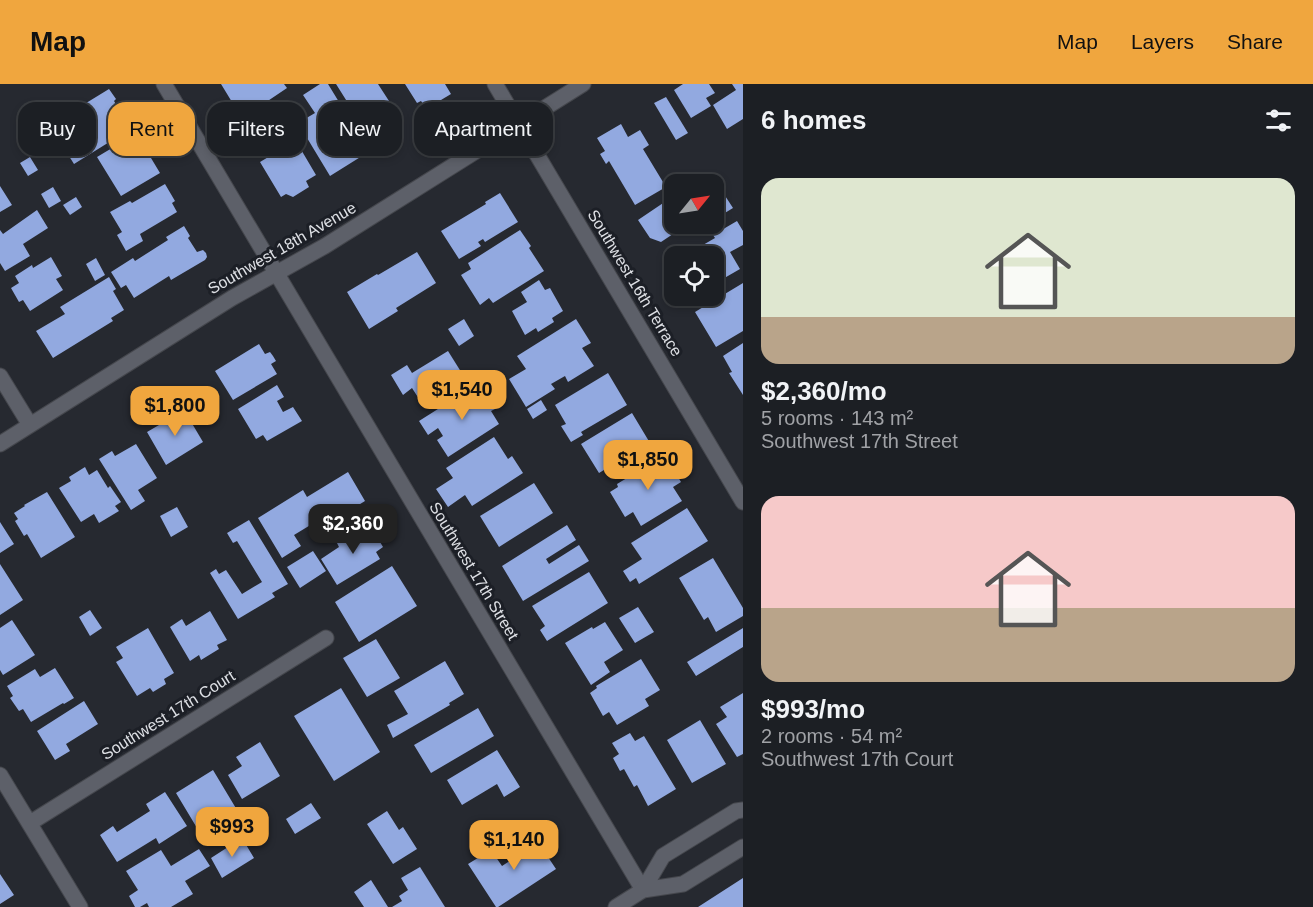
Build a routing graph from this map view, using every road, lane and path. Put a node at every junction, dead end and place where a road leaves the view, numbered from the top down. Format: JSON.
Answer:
{"nodes":[{"id":1,"x":164,"y":84,"type":"edge"},
{"id":2,"x":495,"y":84,"type":"edge"},
{"id":3,"x":583,"y":84,"type":"edge"},
{"id":4,"x":506,"y":102,"type":"edge"},
{"id":5,"x":553,"y":103,"type":"edge"},
{"id":6,"x":469,"y":156,"type":"edge"},
{"id":7,"x":537,"y":156,"type":"edge"},
{"id":8,"x":276,"y":273,"type":"junction"},
{"id":9,"x":0,"y":376,"type":"edge"},
{"id":10,"x":30,"y":425,"type":"junction"},
{"id":11,"x":0,"y":444,"type":"edge"},
{"id":12,"x":743,"y":502,"type":"edge"},
{"id":13,"x":326,"y":638,"type":"dead end"},
{"id":14,"x":0,"y":775,"type":"edge"},
{"id":15,"x":743,"y":810,"type":"edge"},
{"id":16,"x":30,"y":823,"type":"junction"},
{"id":17,"x":743,"y":847,"type":"edge"},
{"id":18,"x":643,"y":890,"type":"junction"},
{"id":19,"x":80,"y":907,"type":"edge"},
{"id":20,"x":616,"y":907,"type":"edge"}],
"edges":[{"from":1,"to":8,"type":"street","name":"Southwest 17th Street"},
{"from":2,"to":4,"type":"street","name":"Southwest 16th Terrace"},
{"from":3,"to":5,"type":"street","name":"Southwest 18th Avenue"},
{"from":6,"to":8,"type":"street","name":"Southwest 18th Avenue"},
{"from":7,"to":12,"type":"street","name":"Southwest 16th Terrace"},
{"from":8,"to":10,"type":"street","name":"Southwest 18th Avenue"},
{"from":8,"to":18,"type":"street","name":"Southwest 17th Street"},
{"from":9,"to":10,"type":"street"},
{"from":10,"to":11,"type":"street","name":"Southwest 18th Avenue"},
{"from":13,"to":16,"type":"street","name":"Southwest 17th Court"},
{"from":14,"to":16,"type":"street"},
{"from":15,"to":18,"type":"street"},
{"from":16,"to":19,"type":"street"},
{"from":17,"to":18,"type":"street"},
{"from":18,"to":20,"type":"street"}]}
